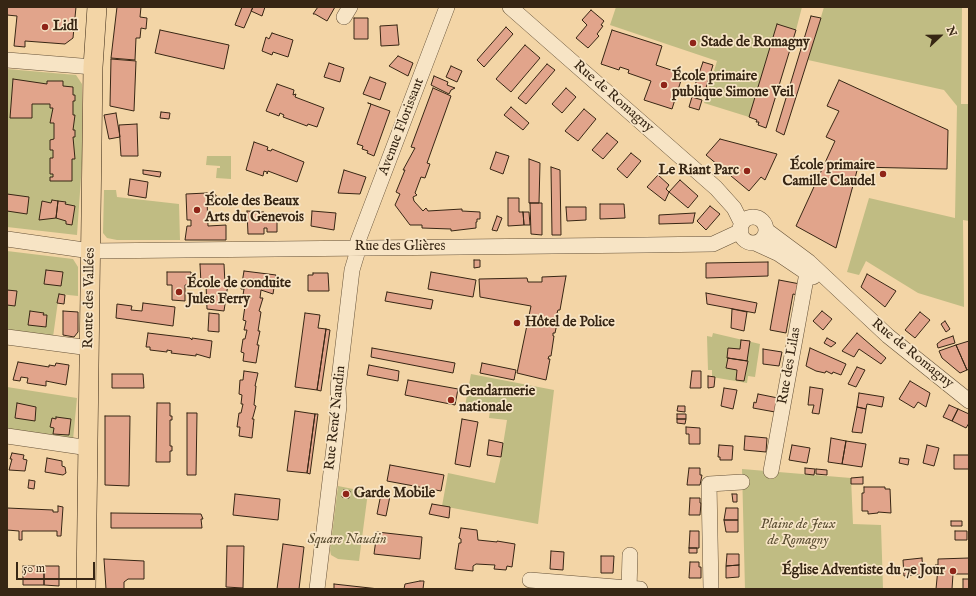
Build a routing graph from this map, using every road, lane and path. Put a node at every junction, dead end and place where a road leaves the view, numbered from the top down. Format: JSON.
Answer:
{"nodes":[{"id":1,"x":97,"y":7,"type":"edge"},
{"id":2,"x":447,"y":7,"type":"edge"},
{"id":3,"x":510,"y":7,"type":"edge"},
{"id":4,"x":7,"y":60,"type":"edge"},
{"id":5,"x":93,"y":67,"type":"junction"},
{"id":6,"x":716,"y":188,"type":"junction"},
{"id":7,"x":755,"y":217,"type":"junction"},
{"id":8,"x":766,"y":230,"type":"junction"},
{"id":9,"x":746,"y":235,"type":"junction"},
{"id":10,"x":7,"y":240,"type":"edge"},
{"id":11,"x":359,"y":247,"type":"junction"},
{"id":12,"x":91,"y":251,"type":"junction"},
{"id":13,"x":808,"y":267,"type":"junction"},
{"id":14,"x":7,"y":337,"type":"edge"},
{"id":15,"x":90,"y":348,"type":"junction"},
{"id":16,"x":969,"y":401,"type":"edge"},
{"id":17,"x":7,"y":436,"type":"edge"},
{"id":18,"x":89,"y":448,"type":"junction"},
{"id":19,"x":771,"y":471,"type":"dead end"},
{"id":20,"x":742,"y":482,"type":"dead end"},
{"id":21,"x":630,"y":555,"type":"dead end"},
{"id":22,"x":530,"y":580,"type":"dead end"},
{"id":23,"x":86,"y":589,"type":"edge"},
{"id":24,"x":317,"y":589,"type":"edge"},
{"id":25,"x":632,"y":589,"type":"edge"},
{"id":26,"x":711,"y":589,"type":"edge"}],
"edges":[{"from":1,"to":5,"type":"main road","name":"Route des Vallées"},
{"from":2,"to":11,"type":"street","name":"Avenue Florissant"},
{"from":3,"to":6,"type":"street","name":"Rue de Romagny"},
{"from":4,"to":5,"type":"street"},
{"from":5,"to":12,"type":"main road","name":"Route des Vallées"},
{"from":6,"to":7,"type":"street","name":"Rue de Romagny"},
{"from":6,"to":9,"type":"street","name":"Rue de Romagny"},
{"from":7,"to":8,"type":"street"},
{"from":7,"to":9,"type":"street"},
{"from":8,"to":9,"type":"street"},
{"from":8,"to":13,"type":"street","name":"Rue de Romagny"},
{"from":9,"to":11,"type":"street","name":"Rue des Glières"},
{"from":9,"to":13,"type":"street","name":"Rue de Romagny"},
{"from":10,"to":12,"type":"street","name":"Rue des Glières"},
{"from":11,"to":12,"type":"street","name":"Rue des Glières"},
{"from":11,"to":24,"type":"street","name":"Rue René Naudin"},
{"from":12,"to":15,"type":"main road","name":"Route des Vallées"},
{"from":13,"to":16,"type":"street","name":"Rue de Romagny"},
{"from":13,"to":19,"type":"street","name":"Rue des Lilas"},
{"from":14,"to":15,"type":"street"},
{"from":15,"to":18,"type":"main road","name":"Route des Vallées"},
{"from":17,"to":18,"type":"street"},
{"from":18,"to":23,"type":"main road","name":"Route des Vallées"},
{"from":20,"to":26,"type":"street"},
{"from":21,"to":25,"type":"street"},
{"from":22,"to":25,"type":"street"}]}
